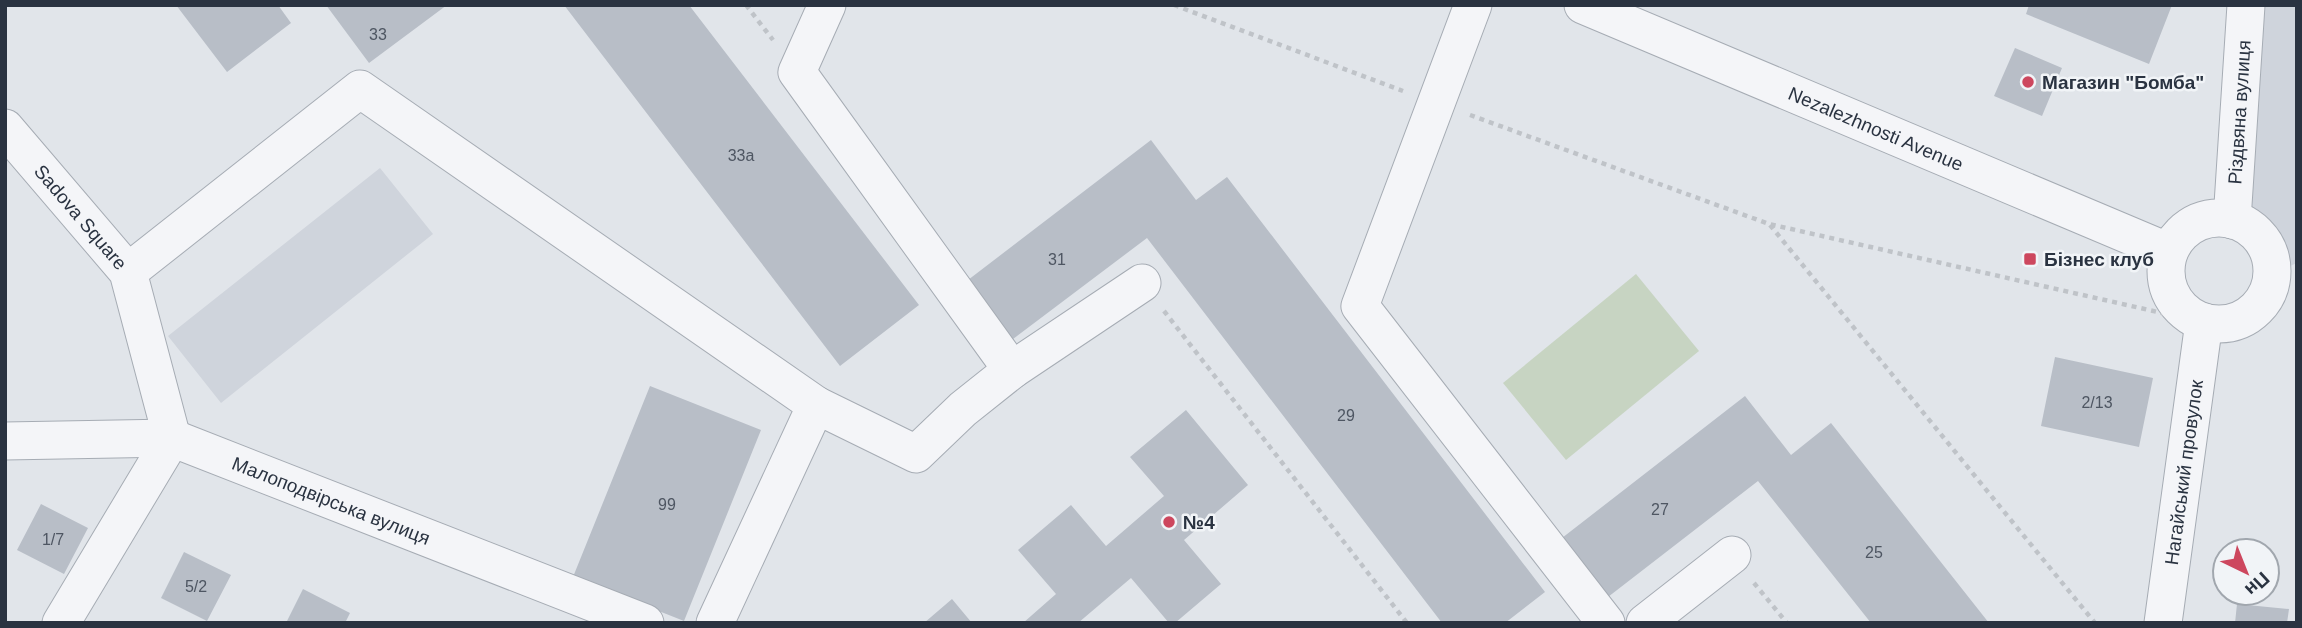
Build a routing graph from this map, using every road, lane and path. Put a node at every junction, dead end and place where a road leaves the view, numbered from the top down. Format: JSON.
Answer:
{"nodes":[{"id":1,"x":827,"y":5,"type":"edge"},
{"id":2,"x":1174,"y":5,"type":"edge"},
{"id":3,"x":1473,"y":5,"type":"edge"},
{"id":4,"x":1583,"y":5,"type":"edge"},
{"id":5,"x":2246,"y":5,"type":"edge"},
{"id":6,"x":1437,"y":103,"type":"junction"},
{"id":7,"x":5,"y":128,"type":"edge"},
{"id":8,"x":2232,"y":220,"type":"junction"},
{"id":9,"x":1769,"y":224,"type":"junction"},
{"id":10,"x":2169,"y":252,"type":"junction"},
{"id":11,"x":128,"y":272,"type":"junction"},
{"id":12,"x":2283,"y":281,"type":"edge"},
{"id":13,"x":1142,"y":283,"type":"joint"},
{"id":14,"x":2203,"y":322,"type":"junction"},
{"id":15,"x":1012,"y":370,"type":"junction"},
{"id":16,"x":816,"y":405,"type":"junction"},
{"id":17,"x":172,"y":438,"type":"junction"},
{"id":18,"x":5,"y":441,"type":"edge"},
{"id":19,"x":1732,"y":555,"type":"joint"},
{"id":20,"x":61,"y":623,"type":"edge"},
{"id":21,"x":645,"y":623,"type":"edge"},
{"id":22,"x":715,"y":623,"type":"edge"},
{"id":23,"x":1407,"y":623,"type":"edge"},
{"id":24,"x":1606,"y":623,"type":"edge"},
{"id":25,"x":1645,"y":623,"type":"edge"},
{"id":26,"x":1787,"y":623,"type":"edge"},
{"id":27,"x":2095,"y":623,"type":"edge"},
{"id":28,"x":2163,"y":623,"type":"edge"}],
"edges":[{"from":1,"to":15,"type":"street"},
{"from":2,"to":6,"type":"path"},
{"from":3,"to":6,"type":"street"},
{"from":4,"to":10,"type":"street","name":"Nezalezhnosti Avenue"},
{"from":5,"to":8,"type":"street","name":"Різдвяна вулиця"},
{"from":6,"to":9,"type":"path"},
{"from":6,"to":24,"type":"street"},
{"from":7,"to":11,"type":"street","name":"Sadova Square"},
{"from":8,"to":10,"type":"street"},
{"from":8,"to":12,"type":"street"},
{"from":9,"to":14,"type":"path"},
{"from":9,"to":27,"type":"path"},
{"from":10,"to":14,"type":"street"},
{"from":11,"to":16,"type":"street"},
{"from":11,"to":17,"type":"street","name":"Sadova Square"},
{"from":12,"to":14,"type":"street"},
{"from":13,"to":15,"type":"street"},
{"from":13,"to":23,"type":"path"},
{"from":14,"to":28,"type":"street","name":"Нагайський провулок"},
{"from":15,"to":16,"type":"street"},
{"from":16,"to":22,"type":"street"},
{"from":17,"to":18,"type":"street","name":"Малоподвірська вулиця"},
{"from":17,"to":20,"type":"street"},
{"from":17,"to":21,"type":"street","name":"Малоподвірська вулиця"},
{"from":19,"to":25,"type":"street"},
{"from":19,"to":26,"type":"path"}]}
